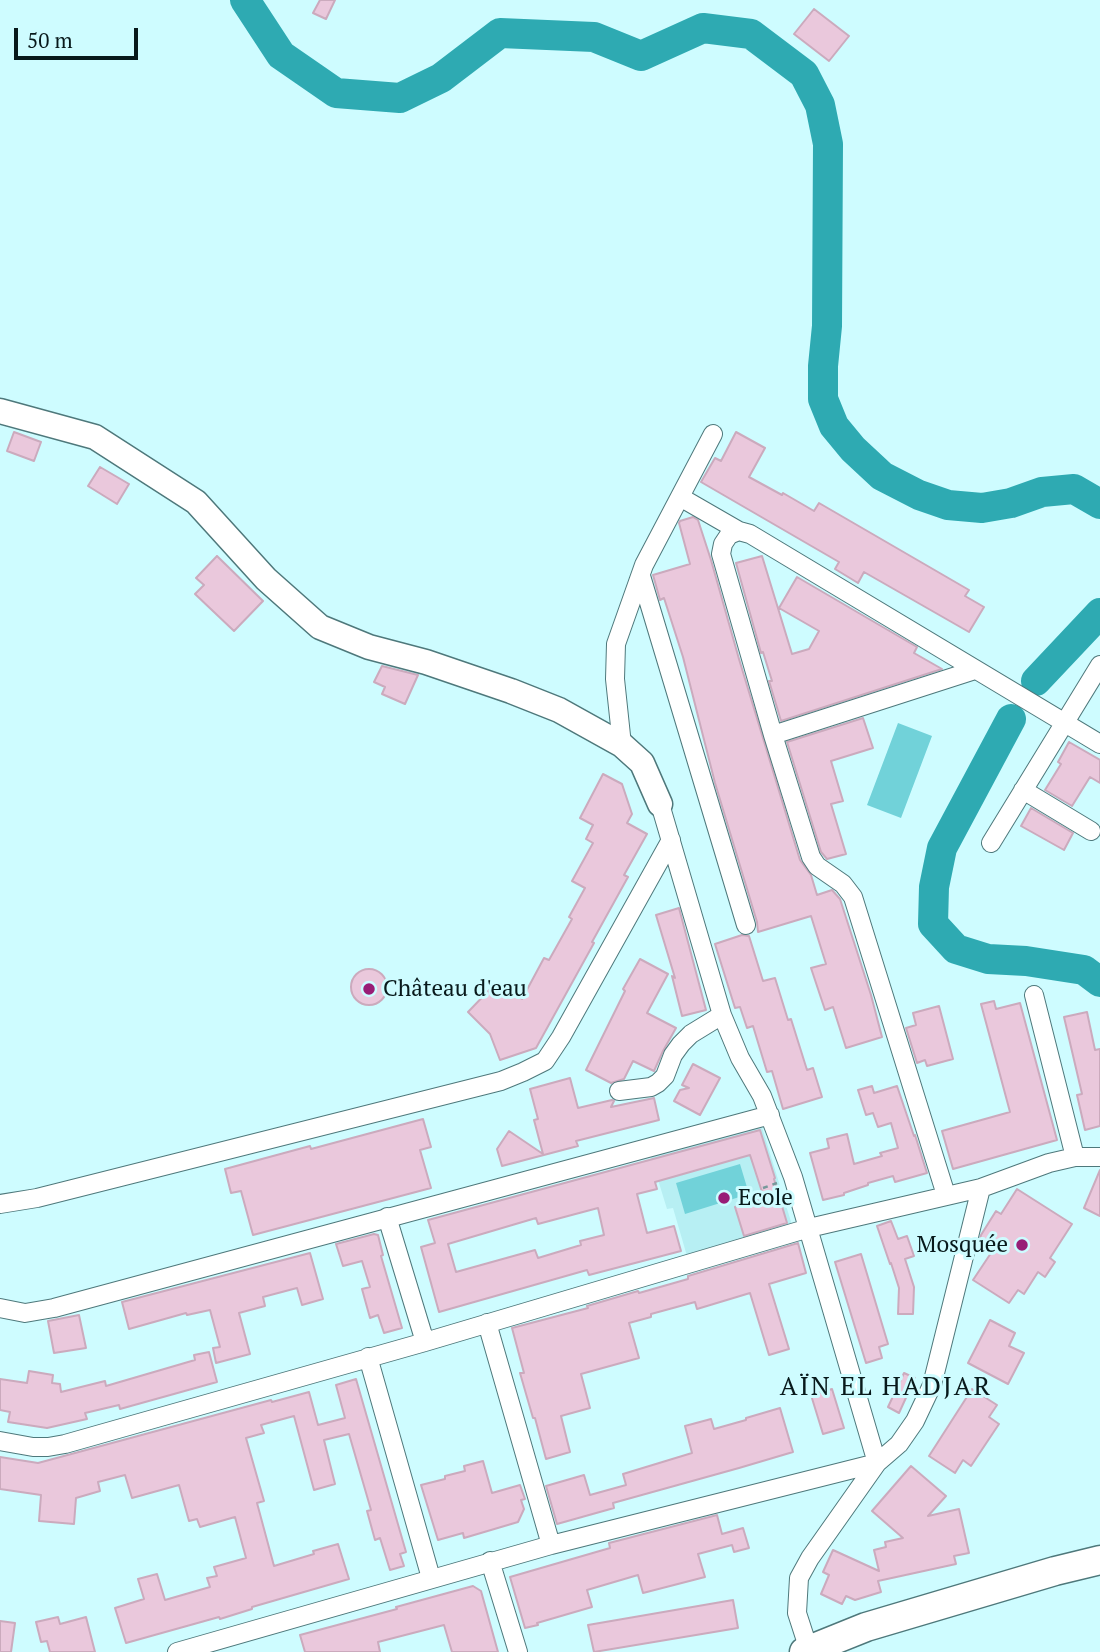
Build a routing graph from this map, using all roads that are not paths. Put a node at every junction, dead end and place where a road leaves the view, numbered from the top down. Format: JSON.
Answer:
{"nodes":[{"id":1,"x":0,"y":411,"type":"edge"},
{"id":2,"x":713,"y":434,"type":"dead end"},
{"id":3,"x":680,"y":497,"type":"junction"},
{"id":4,"x":739,"y":531,"type":"junction"},
{"id":5,"x":640,"y":576,"type":"junction"},
{"id":6,"x":1100,"y":664,"type":"edge"},
{"id":7,"x":975,"y":670,"type":"junction"},
{"id":8,"x":1065,"y":722,"type":"junction"},
{"id":9,"x":774,"y":735,"type":"junction"},
{"id":10,"x":1100,"y":744,"type":"edge"},
{"id":11,"x":622,"y":745,"type":"junction"},
{"id":12,"x":1023,"y":790,"type":"junction"},
{"id":13,"x":660,"y":804,"type":"joint"},
{"id":14,"x":1091,"y":831,"type":"dead end"},
{"id":15,"x":671,"y":840,"type":"junction"},
{"id":16,"x":991,"y":843,"type":"dead end"},
{"id":17,"x":746,"y":925,"type":"dead end"},
{"id":18,"x":1034,"y":995,"type":"dead end"},
{"id":19,"x":722,"y":1015,"type":"junction"},
{"id":20,"x":619,"y":1091,"type":"dead end"},
{"id":21,"x":770,"y":1115,"type":"junction"},
{"id":22,"x":1075,"y":1157,"type":"junction"},
{"id":23,"x":1100,"y":1157,"type":"edge"},
{"id":24,"x":981,"y":1188,"type":"junction"},
{"id":25,"x":946,"y":1195,"type":"junction"},
{"id":26,"x":0,"y":1204,"type":"edge"},
{"id":27,"x":387,"y":1217,"type":"junction"},
{"id":28,"x":809,"y":1228,"type":"junction"},
{"id":29,"x":0,"y":1308,"type":"edge"},
{"id":30,"x":487,"y":1323,"type":"junction"},
{"id":31,"x":425,"y":1342,"type":"junction"},
{"id":32,"x":368,"y":1357,"type":"junction"},
{"id":33,"x":0,"y":1441,"type":"edge"},
{"id":34,"x":877,"y":1463,"type":"junction"},
{"id":35,"x":551,"y":1545,"type":"junction"},
{"id":36,"x":1100,"y":1560,"type":"edge"},
{"id":37,"x":490,"y":1562,"type":"junction"},
{"id":38,"x":431,"y":1578,"type":"junction"},
{"id":39,"x":808,"y":1651,"type":"edge"},
{"id":40,"x":177,"y":1652,"type":"edge"},
{"id":41,"x":519,"y":1652,"type":"edge"}],
"edges":[{"from":1,"to":11,"type":"street"},
{"from":2,"to":3,"type":"street"},
{"from":3,"to":4,"type":"street"},
{"from":3,"to":5,"type":"street"},
{"from":4,"to":7,"type":"street"},
{"from":4,"to":9,"type":"street"},
{"from":5,"to":11,"type":"street"},
{"from":5,"to":17,"type":"street"},
{"from":6,"to":8,"type":"street"},
{"from":7,"to":8,"type":"street"},
{"from":7,"to":9,"type":"street"},
{"from":8,"to":10,"type":"street"},
{"from":8,"to":12,"type":"street"},
{"from":9,"to":25,"type":"street"},
{"from":11,"to":13,"type":"street"},
{"from":12,"to":14,"type":"street"},
{"from":12,"to":16,"type":"street"},
{"from":13,"to":15,"type":"street"},
{"from":15,"to":19,"type":"street"},
{"from":15,"to":26,"type":"street"},
{"from":18,"to":22,"type":"street"},
{"from":19,"to":20,"type":"street"},
{"from":19,"to":21,"type":"street"},
{"from":21,"to":27,"type":"street"},
{"from":21,"to":28,"type":"street"},
{"from":22,"to":23,"type":"street"},
{"from":22,"to":24,"type":"street"},
{"from":24,"to":25,"type":"street"},
{"from":24,"to":34,"type":"street"},
{"from":25,"to":28,"type":"street"},
{"from":27,"to":29,"type":"street"},
{"from":27,"to":31,"type":"street"},
{"from":28,"to":30,"type":"street"},
{"from":28,"to":34,"type":"street"},
{"from":30,"to":31,"type":"street"},
{"from":30,"to":35,"type":"street"},
{"from":31,"to":32,"type":"street"},
{"from":32,"to":33,"type":"street"},
{"from":32,"to":38,"type":"street"},
{"from":34,"to":35,"type":"street"},
{"from":34,"to":39,"type":"street"},
{"from":35,"to":37,"type":"street"},
{"from":36,"to":39,"type":"main road"},
{"from":37,"to":38,"type":"street"},
{"from":37,"to":41,"type":"street"},
{"from":38,"to":40,"type":"street"}]}
